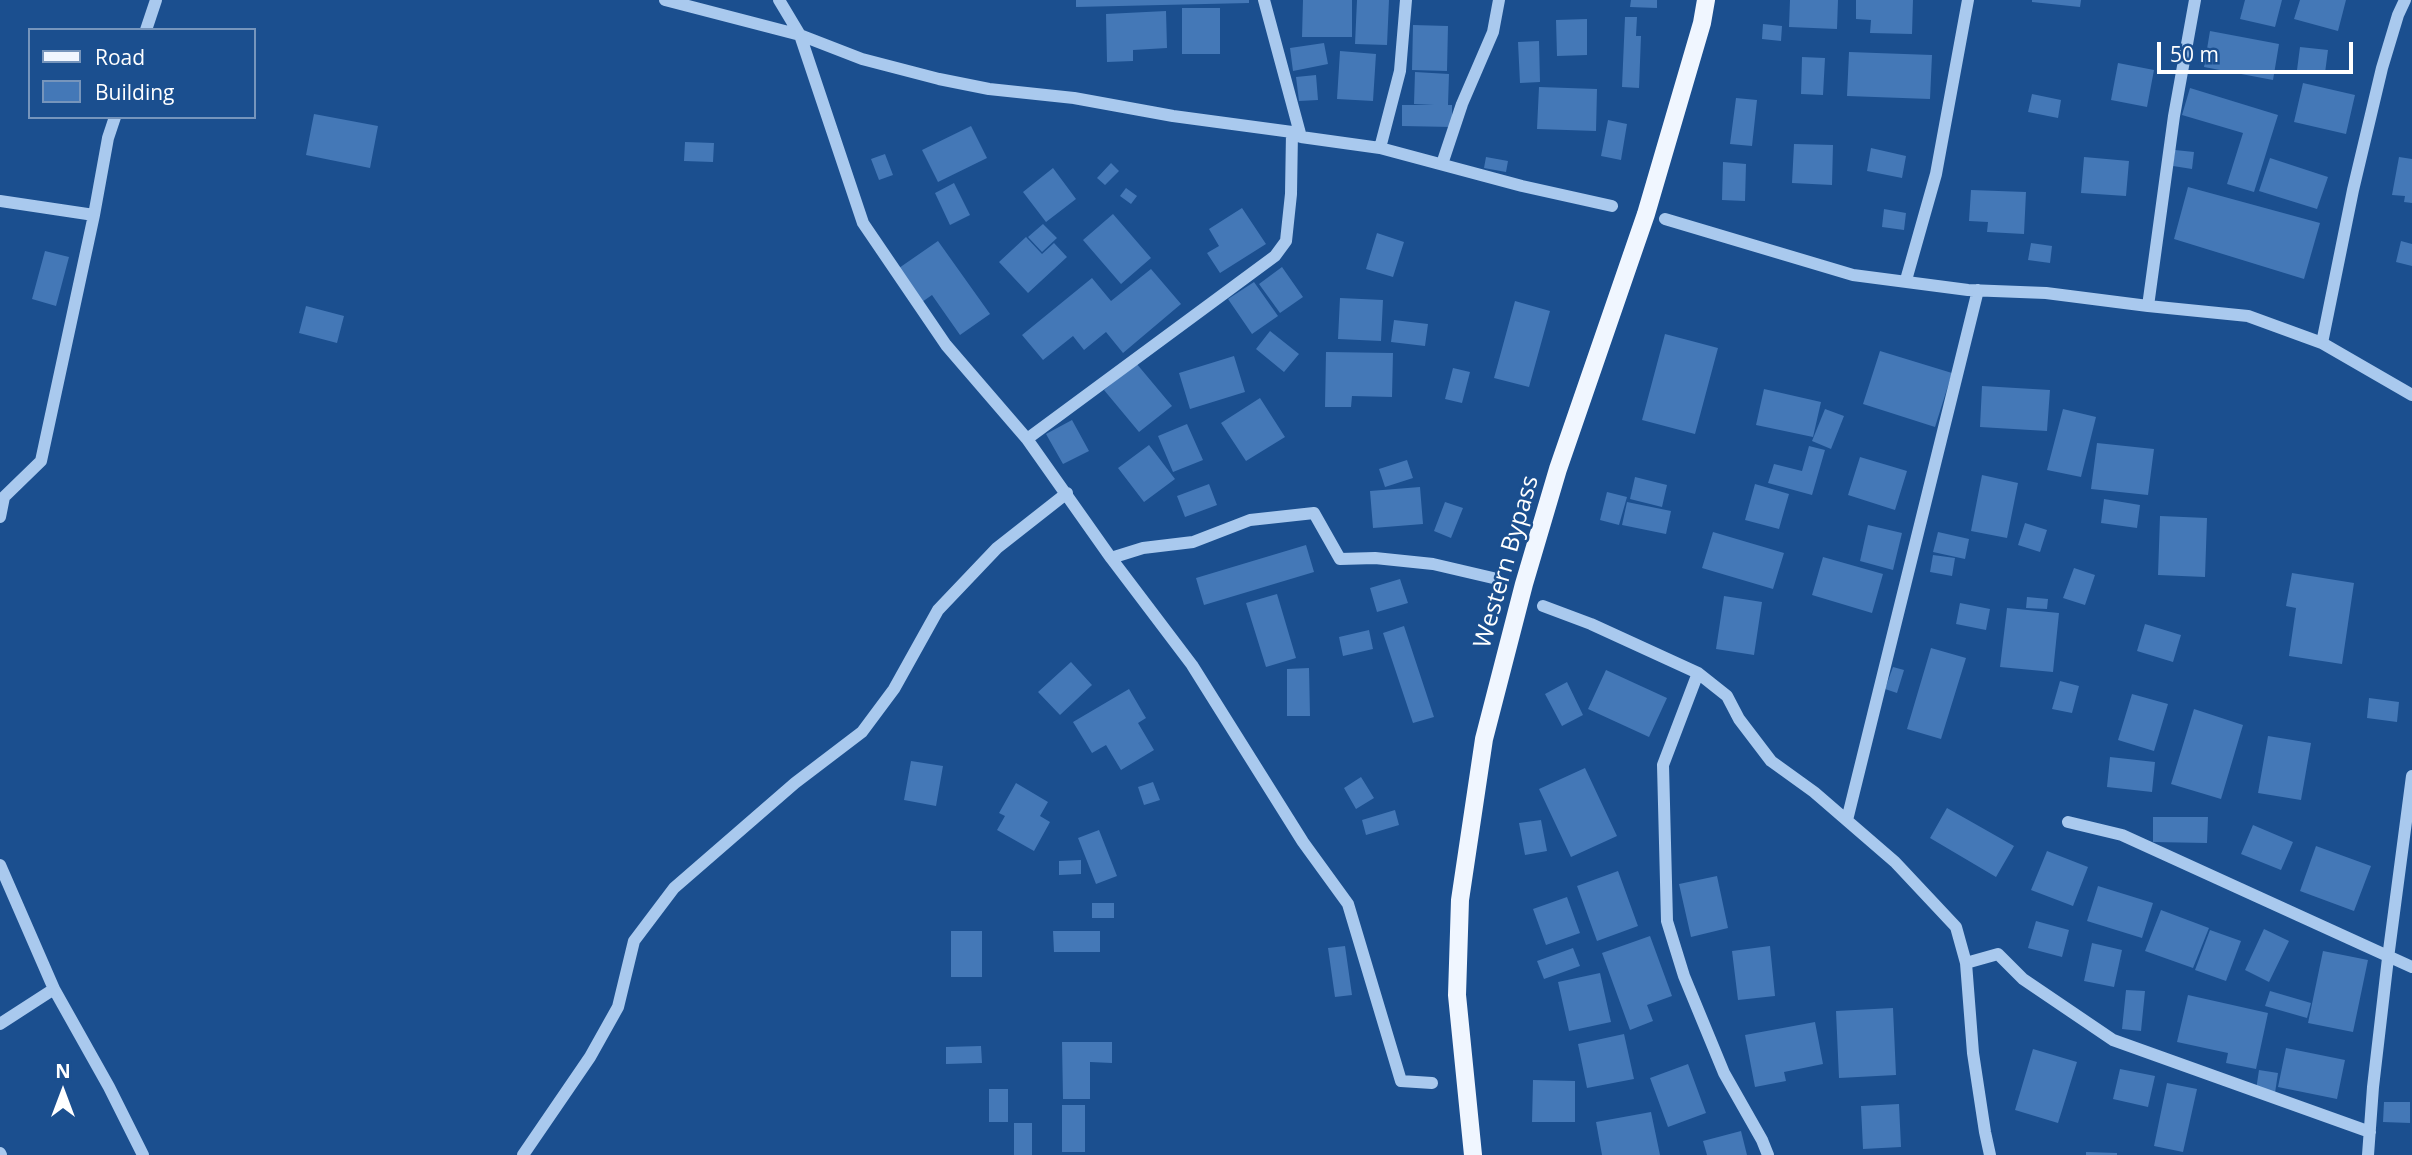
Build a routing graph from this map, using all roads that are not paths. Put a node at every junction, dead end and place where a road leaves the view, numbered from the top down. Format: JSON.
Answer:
{"nodes":[{"id":1,"x":156,"y":0,"type":"edge"},
{"id":2,"x":665,"y":0,"type":"edge"},
{"id":3,"x":779,"y":0,"type":"edge"},
{"id":4,"x":1264,"y":0,"type":"edge"},
{"id":5,"x":1406,"y":0,"type":"edge"},
{"id":6,"x":1499,"y":0,"type":"edge"},
{"id":7,"x":1706,"y":0,"type":"edge"},
{"id":8,"x":1968,"y":0,"type":"edge"},
{"id":9,"x":2195,"y":0,"type":"edge"},
{"id":10,"x":2405,"y":0,"type":"edge"},
{"id":11,"x":147,"y":28,"type":"edge"},
{"id":12,"x":800,"y":35,"type":"junction"},
{"id":13,"x":114,"y":119,"type":"edge"},
{"id":14,"x":1297,"y":134,"type":"junction"},
{"id":15,"x":1380,"y":148,"type":"junction"},
{"id":16,"x":1442,"y":164,"type":"junction"},
{"id":17,"x":0,"y":201,"type":"edge"},
{"id":18,"x":1612,"y":206,"type":"dead end"},
{"id":19,"x":94,"y":215,"type":"junction"},
{"id":20,"x":1665,"y":219,"type":"dead end"},
{"id":21,"x":1906,"y":280,"type":"junction"},
{"id":22,"x":1978,"y":290,"type":"junction"},
{"id":23,"x":2148,"y":306,"type":"junction"},
{"id":24,"x":2322,"y":342,"type":"junction"},
{"id":25,"x":2412,"y":396,"type":"edge"},
{"id":26,"x":1027,"y":439,"type":"junction"},
{"id":27,"x":1067,"y":493,"type":"junction"},
{"id":28,"x":0,"y":517,"type":"edge"},
{"id":29,"x":1111,"y":558,"type":"junction"},
{"id":30,"x":1493,"y":578,"type":"dead end"},
{"id":31,"x":1543,"y":606,"type":"dead end"},
{"id":32,"x":1698,"y":673,"type":"junction"},
{"id":33,"x":2412,"y":776,"type":"edge"},
{"id":34,"x":1847,"y":820,"type":"junction"},
{"id":35,"x":2068,"y":822,"type":"dead end"},
{"id":36,"x":0,"y":865,"type":"edge"},
{"id":37,"x":2388,"y":958,"type":"junction"},
{"id":38,"x":1966,"y":963,"type":"junction"},
{"id":39,"x":2412,"y":967,"type":"edge"},
{"id":40,"x":54,"y":989,"type":"junction"},
{"id":41,"x":0,"y":1024,"type":"edge"},
{"id":42,"x":1432,"y":1083,"type":"dead end"},
{"id":43,"x":2370,"y":1132,"type":"junction"},
{"id":44,"x":143,"y":1155,"type":"edge"},
{"id":45,"x":523,"y":1155,"type":"edge"},
{"id":46,"x":1473,"y":1155,"type":"edge"},
{"id":47,"x":1768,"y":1155,"type":"edge"},
{"id":48,"x":1990,"y":1155,"type":"edge"},
{"id":49,"x":2368,"y":1155,"type":"edge"}],
"edges":[{"from":1,"to":11,"type":"street"},
{"from":2,"to":12,"type":"street"},
{"from":3,"to":12,"type":"street"},
{"from":4,"to":14,"type":"street"},
{"from":5,"to":15,"type":"street"},
{"from":6,"to":16,"type":"street"},
{"from":7,"to":46,"type":"main road","name":"Western Bypass"},
{"from":8,"to":21,"type":"street"},
{"from":9,"to":23,"type":"street"},
{"from":10,"to":24,"type":"street"},
{"from":12,"to":14,"type":"street"},
{"from":12,"to":26,"type":"street"},
{"from":13,"to":19,"type":"street"},
{"from":14,"to":15,"type":"street"},
{"from":14,"to":26,"type":"street"},
{"from":15,"to":16,"type":"street"},
{"from":16,"to":18,"type":"street"},
{"from":17,"to":19,"type":"street"},
{"from":19,"to":28,"type":"street"},
{"from":20,"to":21,"type":"street"},
{"from":21,"to":22,"type":"street"},
{"from":22,"to":23,"type":"street"},
{"from":22,"to":34,"type":"street"},
{"from":23,"to":24,"type":"street"},
{"from":24,"to":25,"type":"street"},
{"from":26,"to":27,"type":"street"},
{"from":27,"to":29,"type":"street"},
{"from":27,"to":45,"type":"street"},
{"from":29,"to":30,"type":"street"},
{"from":29,"to":42,"type":"street"},
{"from":31,"to":32,"type":"street"},
{"from":32,"to":34,"type":"street"},
{"from":32,"to":47,"type":"street"},
{"from":33,"to":37,"type":"street"},
{"from":34,"to":38,"type":"street"},
{"from":35,"to":37,"type":"street"},
{"from":36,"to":40,"type":"street"},
{"from":37,"to":39,"type":"street"},
{"from":37,"to":43,"type":"street"},
{"from":38,"to":43,"type":"street"},
{"from":38,"to":48,"type":"street"},
{"from":40,"to":41,"type":"street"},
{"from":40,"to":44,"type":"street"},
{"from":43,"to":49,"type":"street"}]}
